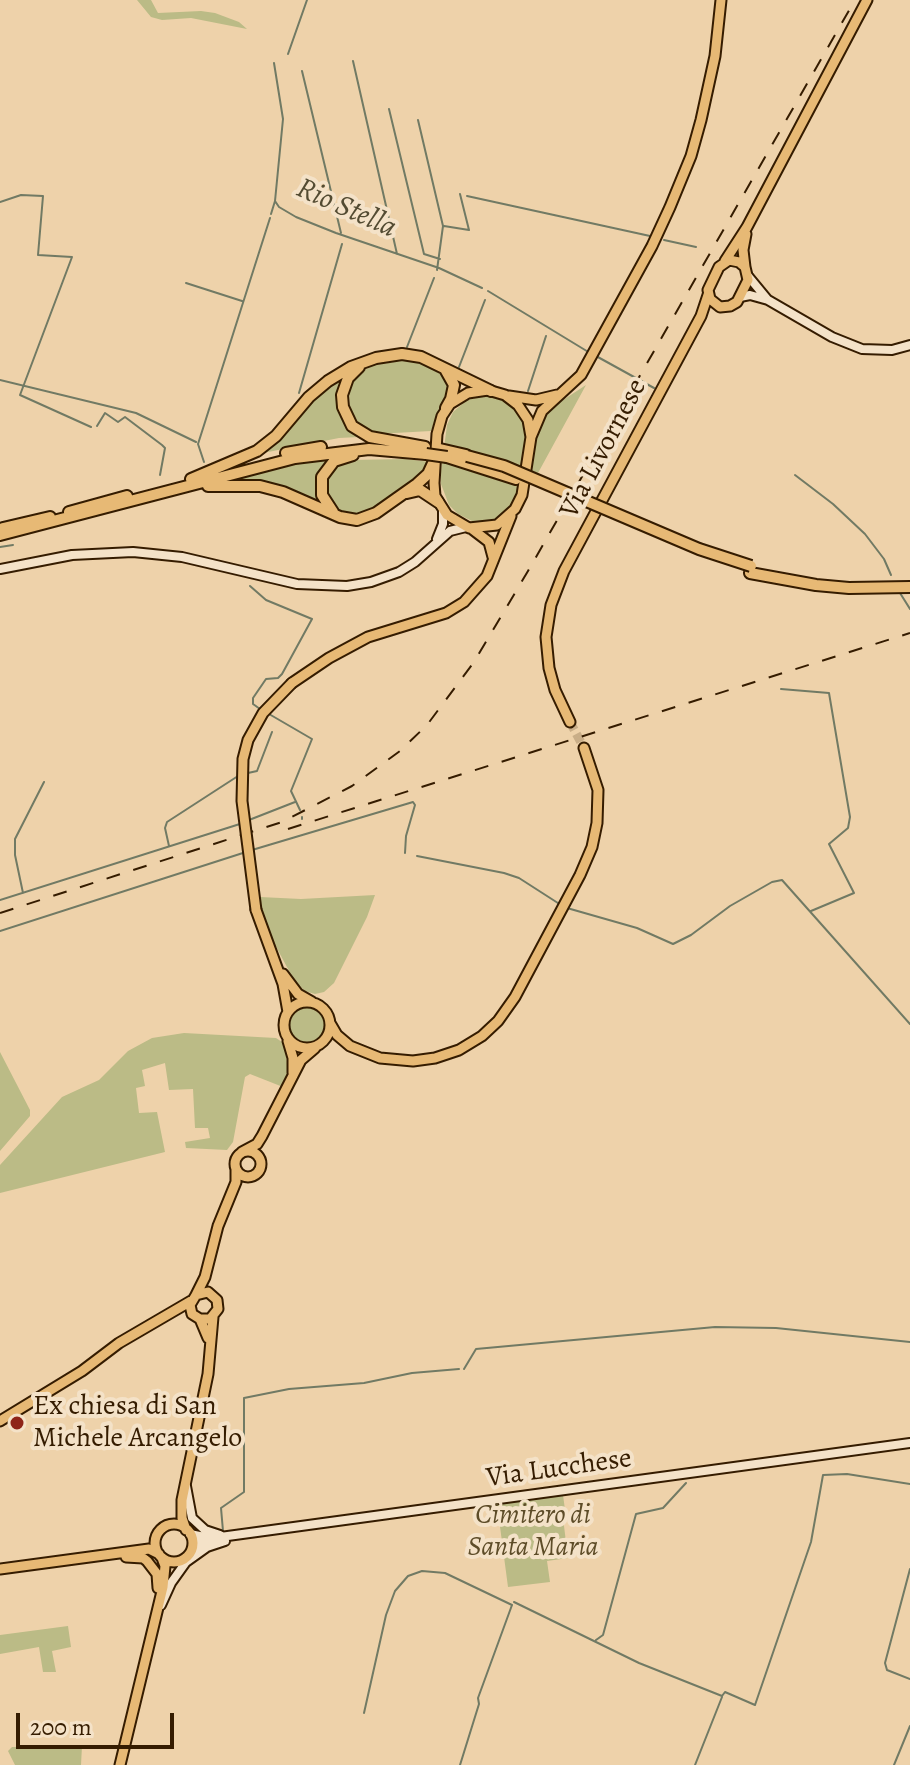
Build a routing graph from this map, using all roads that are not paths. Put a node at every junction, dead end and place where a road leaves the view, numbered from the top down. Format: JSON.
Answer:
{"nodes":[{"id":1,"x":721,"y":0,"type":"edge"},
{"id":2,"x":867,"y":0,"type":"edge"},
{"id":3,"x":747,"y":227,"type":"junction"},
{"id":4,"x":725,"y":261,"type":"junction"},
{"id":5,"x":747,"y":272,"type":"junction"},
{"id":6,"x":708,"y":295,"type":"junction"},
{"id":7,"x":740,"y":297,"type":"junction"},
{"id":8,"x":768,"y":300,"type":"junction"},
{"id":9,"x":720,"y":307,"type":"junction"},
{"id":10,"x":701,"y":316,"type":"junction"},
{"id":11,"x":910,"y":345,"type":"edge"},
{"id":12,"x":371,"y":360,"type":"junction"},
{"id":13,"x":437,"y":363,"type":"junction"},
{"id":14,"x":496,"y":392,"type":"junction"},
{"id":15,"x":560,"y":393,"type":"junction"},
{"id":16,"x":446,"y":408,"type":"junction"},
{"id":17,"x":531,"y":437,"type":"junction"},
{"id":18,"x":400,"y":451,"type":"junction"},
{"id":19,"x":426,"y":452,"type":"junction"},
{"id":20,"x":191,"y":479,"type":"junction"},
{"id":21,"x":167,"y":492,"type":"junction"},
{"id":22,"x":401,"y":495,"type":"junction"},
{"id":23,"x":440,"y":506,"type":"junction"},
{"id":24,"x":512,"y":513,"type":"junction"},
{"id":25,"x":338,"y":516,"type":"junction"},
{"id":26,"x":468,"y":527,"type":"junction"},
{"id":27,"x":0,"y":528,"type":"edge"},
{"id":28,"x":0,"y":535,"type":"edge"},
{"id":29,"x":436,"y":542,"type":"junction"},
{"id":30,"x":493,"y":561,"type":"junction"},
{"id":31,"x":0,"y":569,"type":"edge"},
{"id":32,"x":750,"y":569,"type":"junction"},
{"id":33,"x":910,"y":581,"type":"edge"},
{"id":34,"x":910,"y":587,"type":"edge"},
{"id":35,"x":570,"y":722,"type":"tunnel mouth"},
{"id":36,"x":584,"y":748,"type":"tunnel mouth"},
{"id":37,"x":274,"y":961,"type":"junction"},
{"id":38,"x":312,"y":1002,"type":"junction"},
{"id":39,"x":288,"y":1012,"type":"junction"},
{"id":40,"x":330,"y":1023,"type":"junction"},
{"id":41,"x":287,"y":1037,"type":"junction"},
{"id":42,"x":320,"y":1044,"type":"junction"},
{"id":43,"x":350,"y":1046,"type":"junction"},
{"id":44,"x":293,"y":1077,"type":"junction"},
{"id":45,"x":262,"y":1136,"type":"junction"},
{"id":46,"x":242,"y":1152,"type":"junction"},
{"id":47,"x":261,"y":1159,"type":"junction"},
{"id":48,"x":236,"y":1170,"type":"junction"},
{"id":49,"x":251,"y":1177,"type":"junction"},
{"id":50,"x":233,"y":1191,"type":"junction"},
{"id":51,"x":208,"y":1265,"type":"junction"},
{"id":52,"x":215,"y":1297,"type":"junction"},
{"id":53,"x":193,"y":1298,"type":"junction"},
{"id":54,"x":213,"y":1317,"type":"junction"},
{"id":55,"x":200,"y":1319,"type":"junction"},
{"id":56,"x":209,"y":1345,"type":"junction"},
{"id":57,"x":0,"y":1421,"type":"edge"},
{"id":58,"x":910,"y":1443,"type":"edge"},
{"id":59,"x":186,"y":1481,"type":"junction"},
{"id":60,"x":182,"y":1500,"type":"junction"},
{"id":61,"x":165,"y":1527,"type":"junction"},
{"id":62,"x":188,"y":1532,"type":"junction"},
{"id":63,"x":261,"y":1532,"type":"junction"},
{"id":64,"x":241,"y":1535,"type":"junction"},
{"id":65,"x":213,"y":1538,"type":"junction"},
{"id":66,"x":192,"y":1549,"type":"junction"},
{"id":67,"x":160,"y":1556,"type":"junction"},
{"id":68,"x":79,"y":1558,"type":"junction"},
{"id":69,"x":178,"y":1562,"type":"junction"},
{"id":70,"x":0,"y":1569,"type":"edge"},
{"id":71,"x":163,"y":1587,"type":"junction"},
{"id":72,"x":155,"y":1619,"type":"junction"},
{"id":73,"x":120,"y":1765,"type":"edge"}],
"edges":[{"from":1,"to":15,"type":"main road"},
{"from":2,"to":3,"type":"main road","name":"Via Livornese"},
{"from":3,"to":4,"type":"main road","name":"Via Livornese"},
{"from":3,"to":5,"type":"main road","name":"Via Livornese"},
{"from":4,"to":5,"type":"main road"},
{"from":4,"to":6,"type":"main road","name":"Via Livornese"},
{"from":5,"to":7,"type":"main road","name":"Via Livornese"},
{"from":5,"to":8,"type":"main road"},
{"from":6,"to":9,"type":"main road"},
{"from":6,"to":10,"type":"main road","name":"Via Livornese"},
{"from":7,"to":8,"type":"main road"},
{"from":7,"to":9,"type":"main road"},
{"from":8,"to":11,"type":"main road"},
{"from":9,"to":10,"type":"main road"},
{"from":10,"to":35,"type":"main road","name":"Via Livornese"},
{"from":12,"to":13,"type":"highway"},
{"from":12,"to":19,"type":"highway"},
{"from":12,"to":20,"type":"highway"},
{"from":13,"to":14,"type":"highway"},
{"from":13,"to":16,"type":"highway"},
{"from":14,"to":15,"type":"main road"},
{"from":14,"to":16,"type":"main road"},
{"from":14,"to":17,"type":"main road"},
{"from":15,"to":17,"type":"main road"},
{"from":16,"to":19,"type":"main road"},
{"from":17,"to":24,"type":"main road"},
{"from":18,"to":19,"type":"highway"},
{"from":18,"to":21,"type":"highway"},
{"from":18,"to":25,"type":"highway"},
{"from":19,"to":20,"type":"highway"},
{"from":19,"to":22,"type":"highway"},
{"from":19,"to":23,"type":"main road"},
{"from":19,"to":32,"type":"highway","bridge":true},
{"from":19,"to":32,"type":"highway","bridge":true},
{"from":20,"to":27,"type":"highway"},
{"from":21,"to":25,"type":"highway"},
{"from":21,"to":28,"type":"highway"},
{"from":22,"to":23,"type":"highway"},
{"from":22,"to":25,"type":"highway"},
{"from":23,"to":26,"type":"main road"},
{"from":23,"to":29,"type":"main road"},
{"from":24,"to":26,"type":"main road"},
{"from":24,"to":30,"type":"main road"},
{"from":26,"to":29,"type":"main road"},
{"from":26,"to":30,"type":"main road"},
{"from":29,"to":31,"type":"main road"},
{"from":30,"to":37,"type":"main road","bridge":true},
{"from":32,"to":33,"type":"highway"},
{"from":32,"to":34,"type":"highway"},
{"from":36,"to":43,"type":"main road"},
{"from":37,"to":38,"type":"main road"},
{"from":37,"to":39,"type":"main road"},
{"from":38,"to":39,"type":"main road"},
{"from":38,"to":40,"type":"main road"},
{"from":39,"to":41,"type":"main road"},
{"from":40,"to":42,"type":"main road"},
{"from":40,"to":43,"type":"main road"},
{"from":41,"to":42,"type":"main road"},
{"from":41,"to":44,"type":"main road"},
{"from":42,"to":43,"type":"main road"},
{"from":42,"to":44,"type":"main road"},
{"from":44,"to":45,"type":"main road"},
{"from":45,"to":46,"type":"main road"},
{"from":45,"to":47,"type":"main road"},
{"from":46,"to":47,"type":"main road"},
{"from":46,"to":48,"type":"main road"},
{"from":47,"to":49,"type":"main road"},
{"from":48,"to":49,"type":"main road"},
{"from":48,"to":50,"type":"main road"},
{"from":49,"to":50,"type":"main road"},
{"from":50,"to":51,"type":"main road"},
{"from":51,"to":52,"type":"main road"},
{"from":51,"to":53,"type":"main road"},
{"from":52,"to":53,"type":"main road"},
{"from":52,"to":54,"type":"main road"},
{"from":53,"to":55,"type":"main road"},
{"from":53,"to":57,"type":"main road"},
{"from":54,"to":55,"type":"main road"},
{"from":54,"to":56,"type":"main road"},
{"from":55,"to":56,"type":"main road"},
{"from":56,"to":59,"type":"main road"},
{"from":58,"to":63,"type":"main road","name":"Via Lucchese"},
{"from":59,"to":60,"type":"main road"},
{"from":59,"to":64,"type":"main road"},
{"from":60,"to":61,"type":"main road"},
{"from":60,"to":62,"type":"main road"},
{"from":61,"to":62,"type":"main road","name":"Via Lucchese"},
{"from":61,"to":67,"type":"main road"},
{"from":62,"to":65,"type":"main road","name":"Via Lucchese"},
{"from":62,"to":66,"type":"main road"},
{"from":63,"to":64,"type":"main road","name":"Via Lucchese"},
{"from":63,"to":72,"type":"main road"},
{"from":64,"to":65,"type":"main road","name":"Via Lucchese"},
{"from":65,"to":66,"type":"main road","name":"Via Lucchese"},
{"from":66,"to":69,"type":"main road","name":"Via Lucchese"},
{"from":67,"to":68,"type":"main road"},
{"from":67,"to":69,"type":"main road"},
{"from":67,"to":71,"type":"main road"},
{"from":68,"to":70,"type":"main road"},
{"from":68,"to":72,"type":"main road"},
{"from":69,"to":71,"type":"main road","name":"Via Lucchese"},
{"from":71,"to":72,"type":"main road"},
{"from":72,"to":73,"type":"main road"}]}
